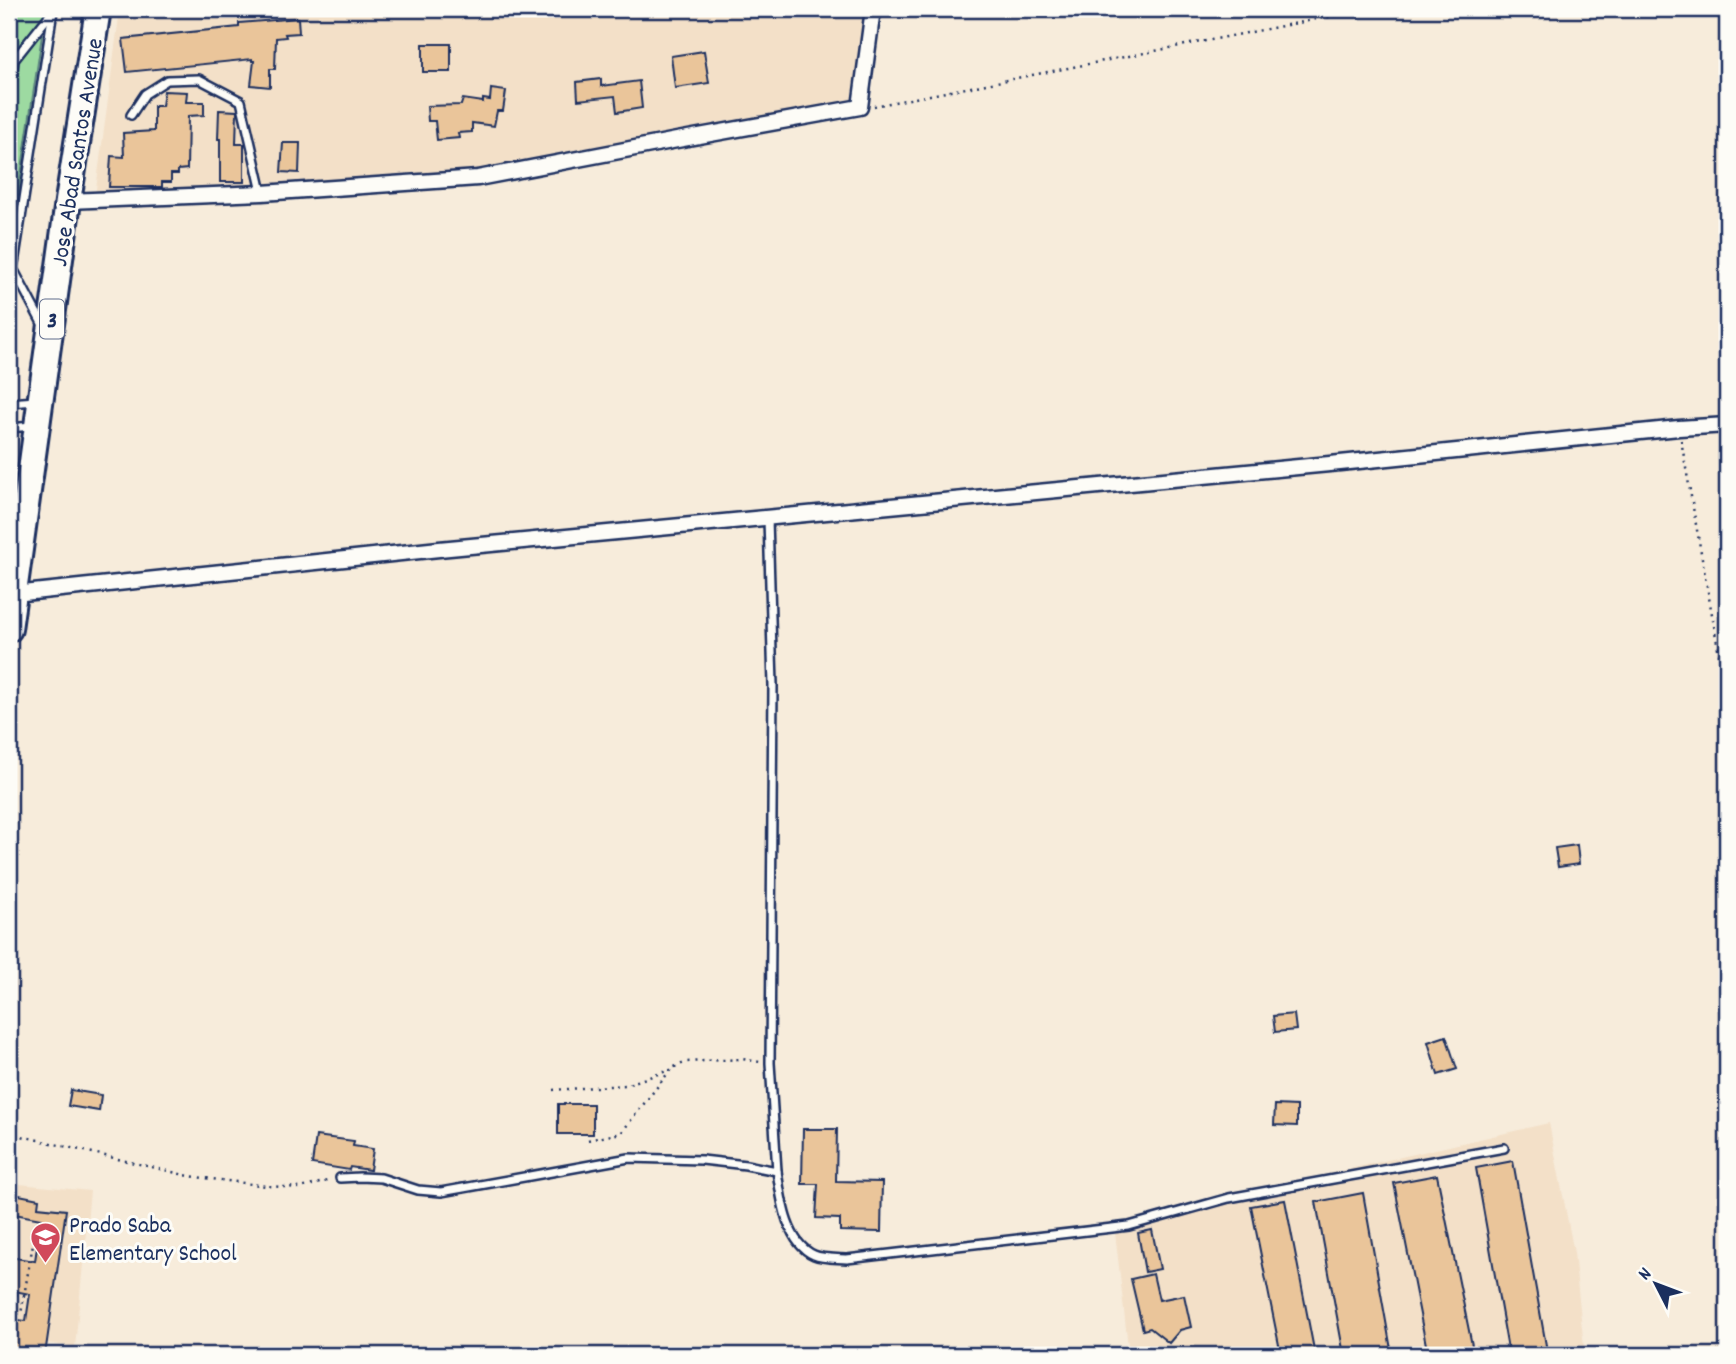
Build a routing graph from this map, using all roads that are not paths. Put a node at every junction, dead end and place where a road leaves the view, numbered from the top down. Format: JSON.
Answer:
{"nodes":[{"id":1,"x":98,"y":9,"type":"edge"},
{"id":2,"x":873,"y":9,"type":"edge"},
{"id":3,"x":54,"y":10,"type":"edge"},
{"id":4,"x":9,"y":99,"type":"edge"},
{"id":5,"x":131,"y":115,"type":"dead end"},
{"id":6,"x":262,"y":193,"type":"junction"},
{"id":7,"x":68,"y":201,"type":"junction"},
{"id":8,"x":9,"y":261,"type":"edge"},
{"id":9,"x":13,"y":270,"type":"junction"},
{"id":10,"x":49,"y":337,"type":"junction"},
{"id":11,"x":40,"y":400,"type":"junction"},
{"id":12,"x":9,"y":403,"type":"edge"},
{"id":13,"x":1727,"y":425,"type":"edge"},
{"id":14,"x":37,"y":426,"type":"junction"},
{"id":15,"x":9,"y":428,"type":"edge"},
{"id":16,"x":768,"y":519,"type":"junction"},
{"id":17,"x":14,"y":594,"type":"junction"},
{"id":18,"x":9,"y":629,"type":"edge"},
{"id":19,"x":1504,"y":1148,"type":"dead end"},
{"id":20,"x":777,"y":1171,"type":"junction"},
{"id":21,"x":340,"y":1178,"type":"road end"}],
"edges":[{"from":1,"to":7,"type":"highway","name":"Jose Abad Santos Avenue","number":"3"},
{"from":2,"to":6,"type":"street"},
{"from":3,"to":4,"type":"lane"},
{"from":3,"to":9,"type":"lane"},
{"from":5,"to":6,"type":"lane"},
{"from":6,"to":7,"type":"street"},
{"from":7,"to":10,"type":"highway","name":"Jose Abad Santos Avenue","number":"3"},
{"from":8,"to":9,"type":"lane"},
{"from":9,"to":10,"type":"lane"},
{"from":10,"to":11,"type":"highway","name":"Jose Abad Santos Avenue","number":"3"},
{"from":11,"to":12,"type":"lane"},
{"from":11,"to":14,"type":"highway","name":"Jose Abad Santos Avenue","number":"3"},
{"from":13,"to":16,"type":"street"},
{"from":14,"to":15,"type":"lane"},
{"from":14,"to":17,"type":"highway","name":"Jose Abad Santos Avenue","number":"3"},
{"from":16,"to":17,"type":"street"},
{"from":16,"to":20,"type":"lane"},
{"from":17,"to":18,"type":"highway","name":"Jose Abad Santos Avenue","number":"3"},
{"from":19,"to":20,"type":"lane"},
{"from":20,"to":21,"type":"lane"}]}
